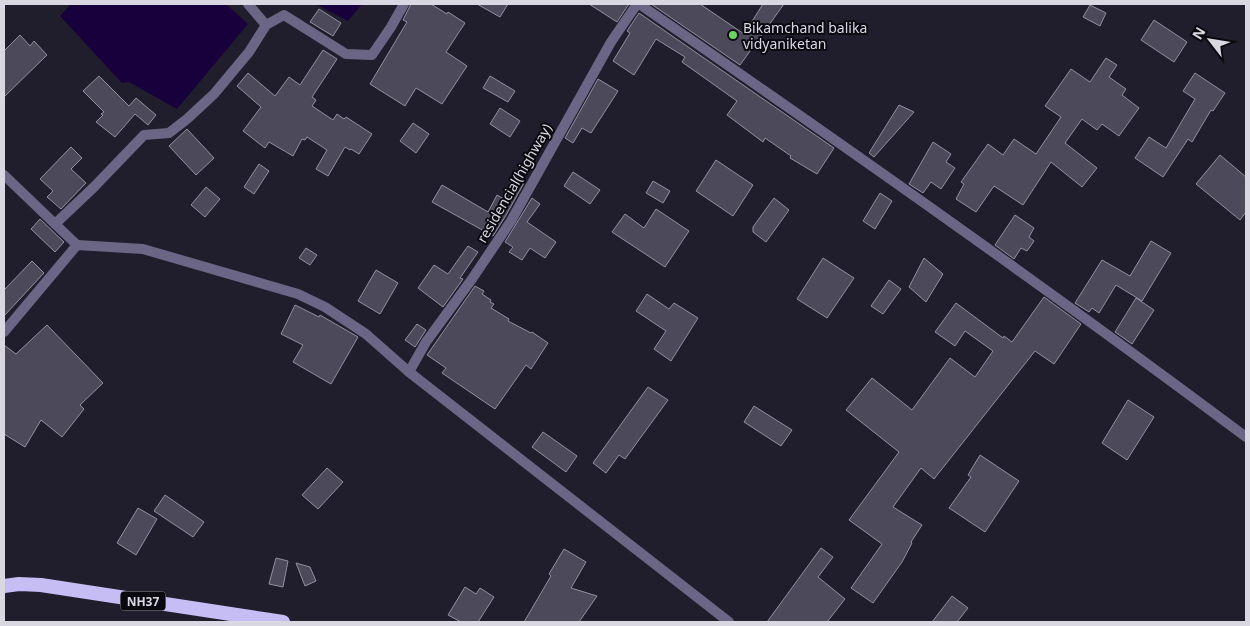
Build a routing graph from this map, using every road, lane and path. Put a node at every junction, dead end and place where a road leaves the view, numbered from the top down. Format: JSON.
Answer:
{"nodes":[{"id":1,"x":248,"y":4,"type":"edge"},
{"id":2,"x":404,"y":4,"type":"edge"},
{"id":3,"x":638,"y":4,"type":"edge"},
{"id":4,"x":266,"y":25,"type":"junction"},
{"id":5,"x":4,"y":175,"type":"edge"},
{"id":6,"x":54,"y":224,"type":"junction"},
{"id":7,"x":76,"y":245,"type":"junction"},
{"id":8,"x":4,"y":332,"type":"edge"},
{"id":9,"x":410,"y":372,"type":"junction"},
{"id":10,"x":1246,"y":437,"type":"edge"},
{"id":11,"x":4,"y":586,"type":"edge"},
{"id":12,"x":282,"y":622,"type":"edge"},
{"id":13,"x":730,"y":622,"type":"edge"}],
"edges":[{"from":1,"to":4,"type":"street"},
{"from":2,"to":4,"type":"street"},
{"from":3,"to":9,"type":"street","name":"residencial(highway)"},
{"from":3,"to":10,"type":"street"},
{"from":4,"to":6,"type":"street"},
{"from":5,"to":6,"type":"street"},
{"from":6,"to":7,"type":"street"},
{"from":7,"to":8,"type":"street"},
{"from":7,"to":9,"type":"street"},
{"from":9,"to":13,"type":"street"},
{"from":11,"to":12,"type":"highway","number":"NH37"}]}
